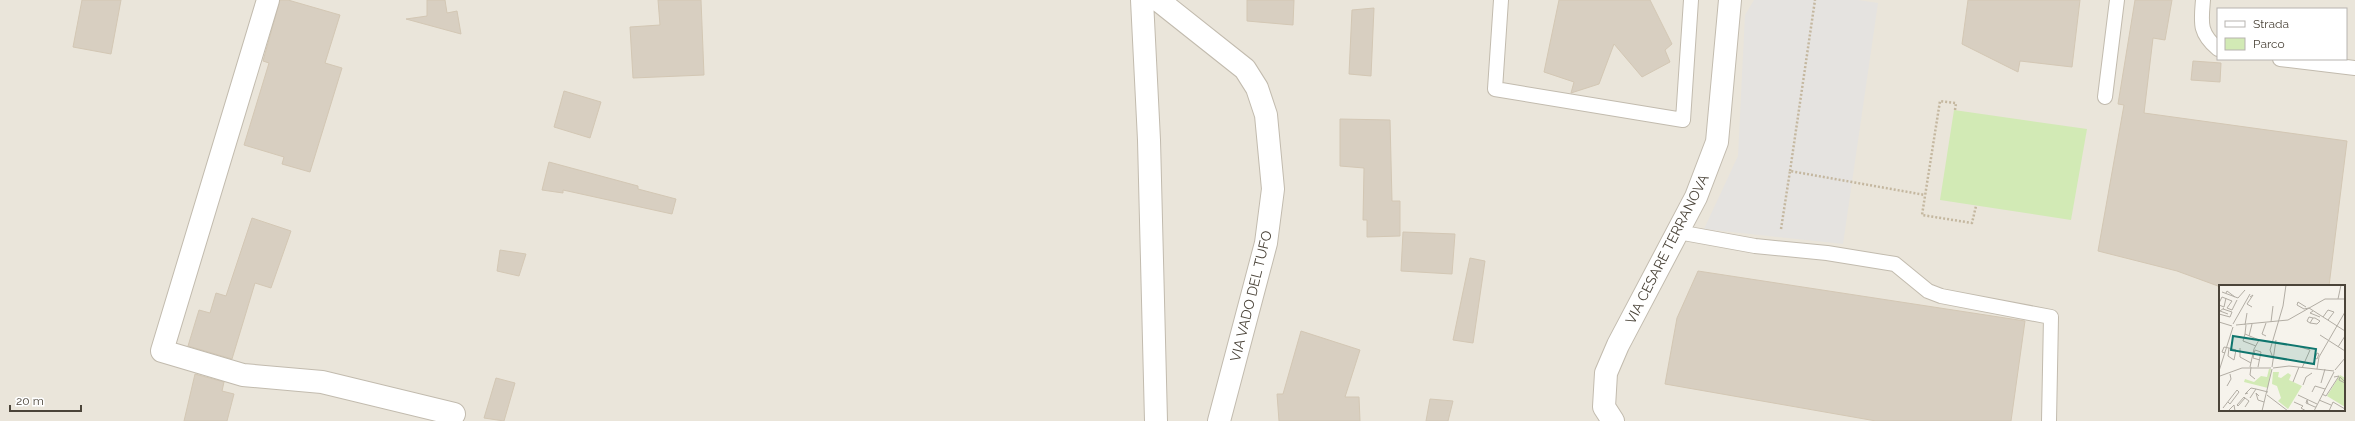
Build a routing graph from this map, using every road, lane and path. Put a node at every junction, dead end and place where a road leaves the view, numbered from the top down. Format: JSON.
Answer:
{"nodes":[{"id":1,"x":268,"y":0,"type":"edge"},
{"id":2,"x":1142,"y":0,"type":"edge"},
{"id":3,"x":1158,"y":0,"type":"edge"},
{"id":4,"x":1501,"y":0,"type":"edge"},
{"id":5,"x":1691,"y":0,"type":"edge"},
{"id":6,"x":1730,"y":0,"type":"edge"},
{"id":7,"x":1815,"y":0,"type":"edge"},
{"id":8,"x":2117,"y":0,"type":"edge"},
{"id":9,"x":2203,"y":0,"type":"edge"},
{"id":10,"x":2217,"y":48,"type":"edge"},
{"id":11,"x":2288,"y":60,"type":"edge"},
{"id":12,"x":2355,"y":68,"type":"edge"},
{"id":13,"x":2105,"y":97,"type":"dead end"},
{"id":14,"x":1955,"y":110,"type":"dead end"},
{"id":15,"x":1790,"y":171,"type":"junction"},
{"id":16,"x":1925,"y":194,"type":"junction"},
{"id":17,"x":1976,"y":206,"type":"dead end"},
{"id":18,"x":1678,"y":232,"type":"junction"},
{"id":19,"x":1778,"y":250,"type":"junction"},
{"id":20,"x":454,"y":414,"type":"dead end"},
{"id":21,"x":1156,"y":421,"type":"edge"},
{"id":22,"x":1218,"y":421,"type":"edge"},
{"id":23,"x":1613,"y":421,"type":"edge"},
{"id":24,"x":2049,"y":421,"type":"edge"}],
"edges":[{"from":1,"to":20,"type":"street"},
{"from":2,"to":21,"type":"street"},
{"from":3,"to":22,"type":"street","name":"VIA VADO DEL TUFO"},
{"from":4,"to":5,"type":"lane"},
{"from":6,"to":18,"type":"street","name":"VIA CESARE TERRANOVA"},
{"from":7,"to":15,"type":"path"},
{"from":8,"to":13,"type":"lane"},
{"from":9,"to":10,"type":"lane"},
{"from":11,"to":12,"type":"lane"},
{"from":14,"to":16,"type":"path"},
{"from":15,"to":16,"type":"path"},
{"from":15,"to":19,"type":"path"},
{"from":16,"to":17,"type":"path"},
{"from":18,"to":19,"type":"lane"},
{"from":18,"to":23,"type":"street","name":"VIA CESARE TERRANOVA"},
{"from":19,"to":24,"type":"lane"}]}
